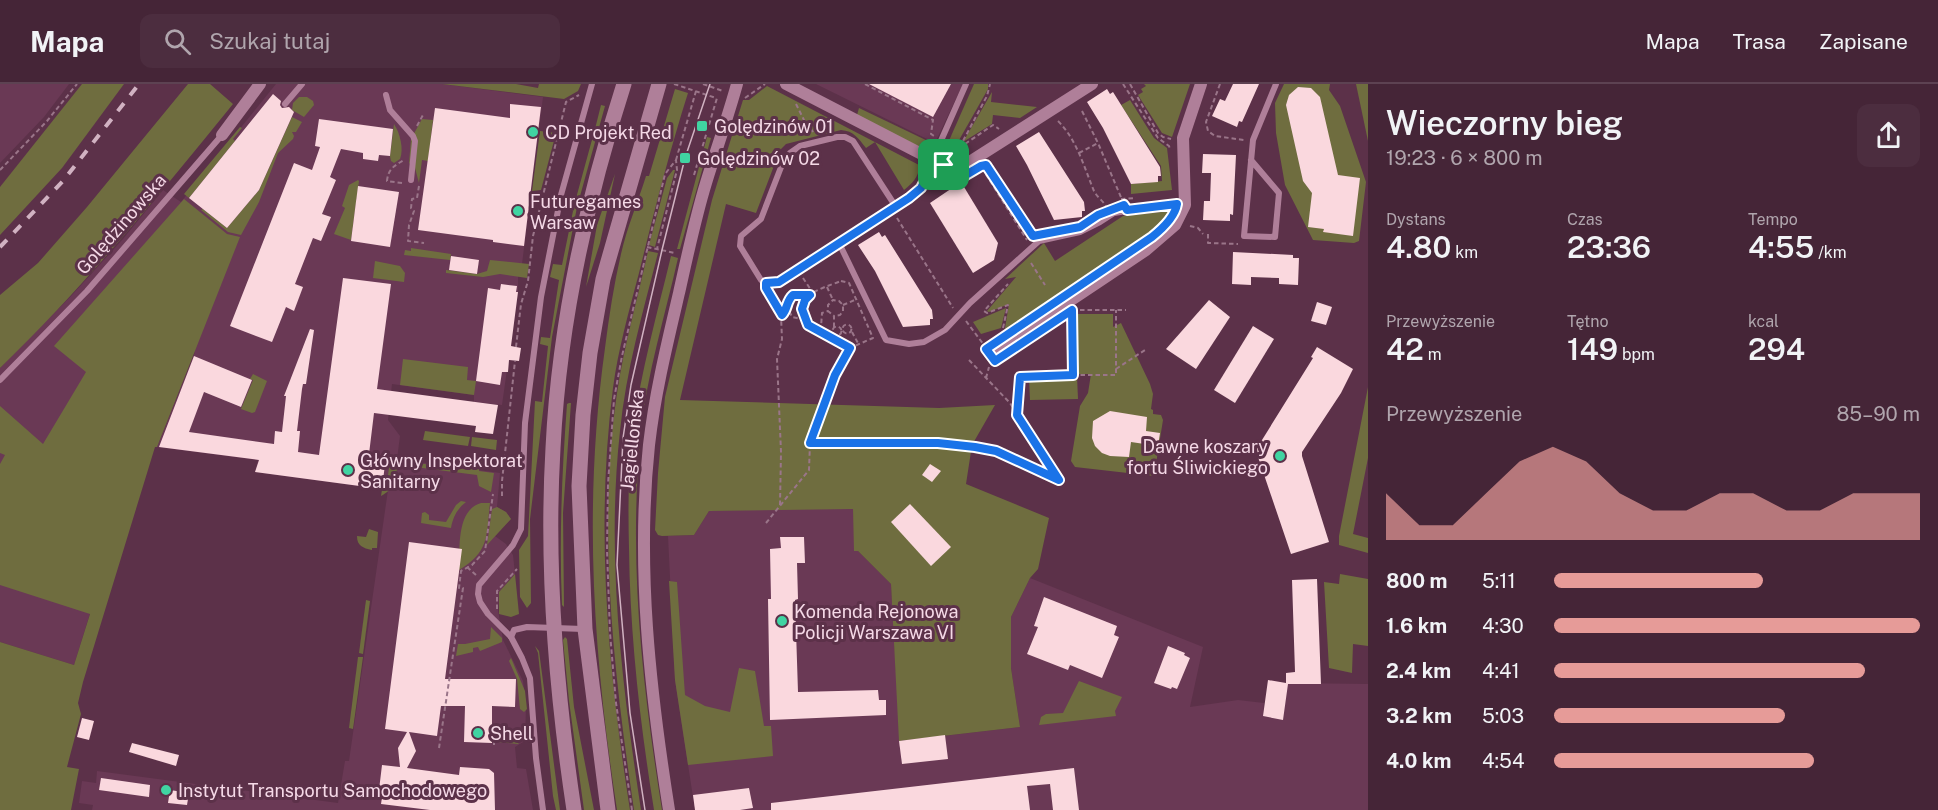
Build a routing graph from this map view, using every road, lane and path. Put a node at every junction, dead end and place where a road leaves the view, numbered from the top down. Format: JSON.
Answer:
{"nodes":[{"id":1,"x":77,"y":84,"type":"edge"},
{"id":2,"x":260,"y":84,"type":"edge"},
{"id":3,"x":302,"y":84,"type":"edge"},
{"id":4,"x":592,"y":84,"type":"edge"},
{"id":5,"x":624,"y":84,"type":"edge"},
{"id":6,"x":659,"y":84,"type":"edge"},
{"id":7,"x":674,"y":84,"type":"edge"},
{"id":8,"x":737,"y":84,"type":"edge"},
{"id":9,"x":786,"y":84,"type":"edge"},
{"id":10,"x":865,"y":84,"type":"edge"},
{"id":11,"x":966,"y":84,"type":"edge"},
{"id":12,"x":990,"y":84,"type":"edge"},
{"id":13,"x":1092,"y":84,"type":"edge"},
{"id":14,"x":1123,"y":84,"type":"edge"},
{"id":15,"x":1130,"y":84,"type":"edge"},
{"id":16,"x":1201,"y":84,"type":"edge"},
{"id":17,"x":1220,"y":84,"type":"edge"},
{"id":18,"x":1276,"y":84,"type":"edge"},
{"id":19,"x":696,"y":92,"type":"junction"},
{"id":20,"x":386,"y":95,"type":"dead end"},
{"id":21,"x":579,"y":95,"type":"dead end"},
{"id":22,"x":794,"y":100,"type":"dead end"},
{"id":23,"x":732,"y":103,"type":"junction"},
{"id":24,"x":285,"y":104,"type":"dead end"},
{"id":25,"x":1051,"y":110,"type":"junction"},
{"id":26,"x":1082,"y":111,"type":"dead end"},
{"id":27,"x":1003,"y":131,"type":"dead end"},
{"id":28,"x":222,"y":135,"type":"joint"},
{"id":29,"x":1245,"y":140,"type":"dead end"},
{"id":30,"x":820,"y":142,"type":"junction"},
{"id":31,"x":1098,"y":142,"type":"junction"},
{"id":32,"x":957,"y":150,"type":"junction"},
{"id":33,"x":1078,"y":153,"type":"junction"},
{"id":34,"x":1171,"y":153,"type":"dead end"},
{"id":35,"x":935,"y":157,"type":"junction"},
{"id":36,"x":1174,"y":158,"type":"dead end"},
{"id":37,"x":404,"y":160,"type":"dead end"},
{"id":38,"x":676,"y":160,"type":"junction"},
{"id":39,"x":1251,"y":160,"type":"junction"},
{"id":40,"x":955,"y":167,"type":"junction"},
{"id":41,"x":0,"y":170,"type":"edge"},
{"id":42,"x":410,"y":182,"type":"joint"},
{"id":43,"x":419,"y":185,"type":"dead end"},
{"id":44,"x":1140,"y":198,"type":"dead end"},
{"id":45,"x":1100,"y":199,"type":"dead end"},
{"id":46,"x":1121,"y":199,"type":"junction"},
{"id":47,"x":1185,"y":202,"type":"junction"},
{"id":48,"x":896,"y":207,"type":"junction"},
{"id":49,"x":1127,"y":210,"type":"junction"},
{"id":50,"x":897,"y":218,"type":"dead end"},
{"id":51,"x":1193,"y":226,"type":"dead end"},
{"id":52,"x":1203,"y":234,"type":"dead end"},
{"id":53,"x":1037,"y":235,"type":"dead end"},
{"id":54,"x":424,"y":243,"type":"dead end"},
{"id":55,"x":839,"y":243,"type":"junction"},
{"id":56,"x":647,"y":247,"type":"junction"},
{"id":57,"x":1031,"y":247,"type":"junction"},
{"id":58,"x":657,"y":249,"type":"junction"},
{"id":59,"x":1025,"y":253,"type":"junction"},
{"id":60,"x":687,"y":256,"type":"junction"},
{"id":61,"x":802,"y":277,"type":"dead end"},
{"id":62,"x":1004,"y":282,"type":"dead end"},
{"id":63,"x":766,"y":283,"type":"junction"},
{"id":64,"x":1045,"y":285,"type":"dead end"},
{"id":65,"x":827,"y":287,"type":"junction"},
{"id":66,"x":812,"y":294,"type":"junction"},
{"id":67,"x":857,"y":299,"type":"junction"},
{"id":68,"x":833,"y":300,"type":"junction"},
{"id":69,"x":843,"y":305,"type":"junction"},
{"id":70,"x":787,"y":310,"type":"junction"},
{"id":71,"x":1072,"y":310,"type":"junction"},
{"id":72,"x":1116,"y":310,"type":"junction"},
{"id":73,"x":1126,"y":310,"type":"dead end"},
{"id":74,"x":828,"y":311,"type":"junction"},
{"id":75,"x":782,"y":315,"type":"junction"},
{"id":76,"x":959,"y":315,"type":"junction"},
{"id":77,"x":834,"y":316,"type":"junction"},
{"id":78,"x":1063,"y":316,"type":"dead end"},
{"id":79,"x":806,"y":321,"type":"junction"},
{"id":80,"x":834,"y":327,"type":"junction"},
{"id":81,"x":842,"y":330,"type":"junction"},
{"id":82,"x":818,"y":331,"type":"junction"},
{"id":83,"x":852,"y":332,"type":"junction"},
{"id":84,"x":1002,"y":333,"type":"dead end"},
{"id":85,"x":859,"y":345,"type":"junction"},
{"id":86,"x":516,"y":347,"type":"dead end"},
{"id":87,"x":850,"y":348,"type":"junction"},
{"id":88,"x":1145,"y":350,"type":"dead end"},
{"id":89,"x":990,"y":354,"type":"junction"},
{"id":90,"x":969,"y":360,"type":"dead end"},
{"id":91,"x":515,"y":361,"type":"dead end"},
{"id":92,"x":1116,"y":369,"type":"junction"},
{"id":93,"x":1073,"y":375,"type":"junction"},
{"id":94,"x":986,"y":378,"type":"junction"},
{"id":95,"x":0,"y":380,"type":"edge"},
{"id":96,"x":1017,"y":415,"type":"junction"},
{"id":97,"x":810,"y":443,"type":"junction"},
{"id":98,"x":493,"y":494,"type":"dead end"},
{"id":99,"x":502,"y":496,"type":"dead end"},
{"id":100,"x":780,"y":505,"type":"junction"},
{"id":101,"x":766,"y":523,"type":"dead end"},
{"id":102,"x":517,"y":569,"type":"dead end"},
{"id":103,"x":496,"y":623,"type":"junction"},
{"id":104,"x":554,"y":629,"type":"junction"},
{"id":105,"x":585,"y":629,"type":"junction"},
{"id":106,"x":511,"y":637,"type":"junction"},
{"id":107,"x":458,"y":663,"type":"dead end"},
{"id":108,"x":451,"y":664,"type":"junction"},
{"id":109,"x":439,"y":748,"type":"dead end"},
{"id":110,"x":543,"y":810,"type":"edge"},
{"id":111,"x":574,"y":810,"type":"edge"},
{"id":112,"x":608,"y":810,"type":"edge"},
{"id":113,"x":632,"y":810,"type":"edge"},
{"id":114,"x":669,"y":810,"type":"edge"}],
"edges":[{"from":1,"to":41,"type":"path"},
{"from":2,"to":28,"type":"street","name":"Golędzinowska"},
{"from":3,"to":24,"type":"lane"},
{"from":4,"to":103,"type":"lane"},
{"from":5,"to":104,"type":"main road"},
{"from":6,"to":105,"type":"main road"},
{"from":7,"to":19,"type":"path"},
{"from":8,"to":23,"type":"street","name":"Jagiellońska"},
{"from":9,"to":35,"type":"street"},
{"from":10,"to":35,"type":"path"},
{"from":11,"to":35,"type":"lane"},
{"from":12,"to":32,"type":"path"},
{"from":13,"to":25,"type":"street"},
{"from":14,"to":34,"type":"path"},
{"from":15,"to":36,"type":"path"},
{"from":16,"to":47,"type":"street"},
{"from":17,"to":29,"type":"path"},
{"from":18,"to":39,"type":"lane"},
{"from":19,"to":23,"type":"path"},
{"from":19,"to":38,"type":"path"},
{"from":20,"to":42,"type":"lane"},
{"from":21,"to":86,"type":"path"},
{"from":22,"to":30,"type":"path"},
{"from":23,"to":60,"type":"street","name":"Jagiellońska"},
{"from":25,"to":33,"type":"path"},
{"from":25,"to":40,"type":"street"},
{"from":26,"to":31,"type":"path"},
{"from":27,"to":32,"type":"path"},
{"from":28,"to":95,"type":"lane","name":"Golędzinowska"},
{"from":30,"to":48,"type":"lane"},
{"from":30,"to":63,"type":"lane"},
{"from":31,"to":33,"type":"path"},
{"from":31,"to":46,"type":"path"},
{"from":32,"to":35,"type":"path"},
{"from":32,"to":40,"type":"path"},
{"from":33,"to":45,"type":"path"},
{"from":35,"to":40,"type":"street"},
{"from":35,"to":48,"type":"lane"},
{"from":37,"to":42,"type":"path"},
{"from":38,"to":56,"type":"path"},
{"from":38,"to":58,"type":"path"},
{"from":39,"to":39,"type":"lane"},
{"from":43,"to":54,"type":"path"},
{"from":44,"to":46,"type":"path"},
{"from":46,"to":49,"type":"path"},
{"from":47,"to":49,"type":"lane"},
{"from":47,"to":89,"type":"street"},
{"from":48,"to":55,"type":"lane"},
{"from":49,"to":57,"type":"lane"},
{"from":50,"to":76,"type":"path"},
{"from":51,"to":52,"type":"path"},
{"from":53,"to":57,"type":"path"},
{"from":55,"to":63,"type":"lane"},
{"from":55,"to":76,"type":"lane"},
{"from":56,"to":58,"type":"path"},
{"from":56,"to":113,"type":"path"},
{"from":57,"to":59,"type":"lane"},
{"from":58,"to":60,"type":"path"},
{"from":59,"to":64,"type":"path"},
{"from":59,"to":76,"type":"lane"},
{"from":60,"to":114,"type":"street","name":"Jagiellońska"},
{"from":61,"to":66,"type":"path"},
{"from":62,"to":84,"type":"path"},
{"from":63,"to":75,"type":"path"},
{"from":65,"to":66,"type":"path"},
{"from":65,"to":67,"type":"path"},
{"from":65,"to":68,"type":"path"},
{"from":66,"to":70,"type":"path"},
{"from":66,"to":79,"type":"path"},
{"from":67,"to":69,"type":"path"},
{"from":67,"to":85,"type":"path"},
{"from":68,"to":69,"type":"path"},
{"from":68,"to":74,"type":"path"},
{"from":69,"to":77,"type":"path"},
{"from":70,"to":75,"type":"path"},
{"from":70,"to":79,"type":"path"},
{"from":71,"to":72,"type":"path"},
{"from":71,"to":78,"type":"path"},
{"from":71,"to":93,"type":"path"},
{"from":72,"to":73,"type":"path"},
{"from":72,"to":92,"type":"path"},
{"from":74,"to":77,"type":"path"},
{"from":74,"to":82,"type":"path"},
{"from":75,"to":100,"type":"path"},
{"from":76,"to":89,"type":"path"},
{"from":77,"to":80,"type":"path"},
{"from":79,"to":82,"type":"path"},
{"from":80,"to":81,"type":"path"},
{"from":80,"to":81,"type":"path"},
{"from":81,"to":83,"type":"path"},
{"from":81,"to":83,"type":"path"},
{"from":82,"to":87,"type":"path"},
{"from":83,"to":85,"type":"path"},
{"from":85,"to":87,"type":"path"},
{"from":87,"to":97,"type":"path"},
{"from":88,"to":92,"type":"path"},
{"from":89,"to":94,"type":"path"},
{"from":90,"to":94,"type":"path"},
{"from":91,"to":99,"type":"path"},
{"from":92,"to":93,"type":"path"},
{"from":93,"to":96,"type":"path"},
{"from":94,"to":96,"type":"path"},
{"from":96,"to":97,"type":"path"},
{"from":97,"to":100,"type":"path"},
{"from":98,"to":108,"type":"path"},
{"from":100,"to":101,"type":"path"},
{"from":102,"to":103,"type":"path"},
{"from":103,"to":106,"type":"lane"},
{"from":104,"to":105,"type":"lane"},
{"from":104,"to":106,"type":"lane"},
{"from":104,"to":111,"type":"main road"},
{"from":105,"to":112,"type":"main road"},
{"from":106,"to":110,"type":"lane"},
{"from":107,"to":108,"type":"path"},
{"from":108,"to":109,"type":"path"}]}
